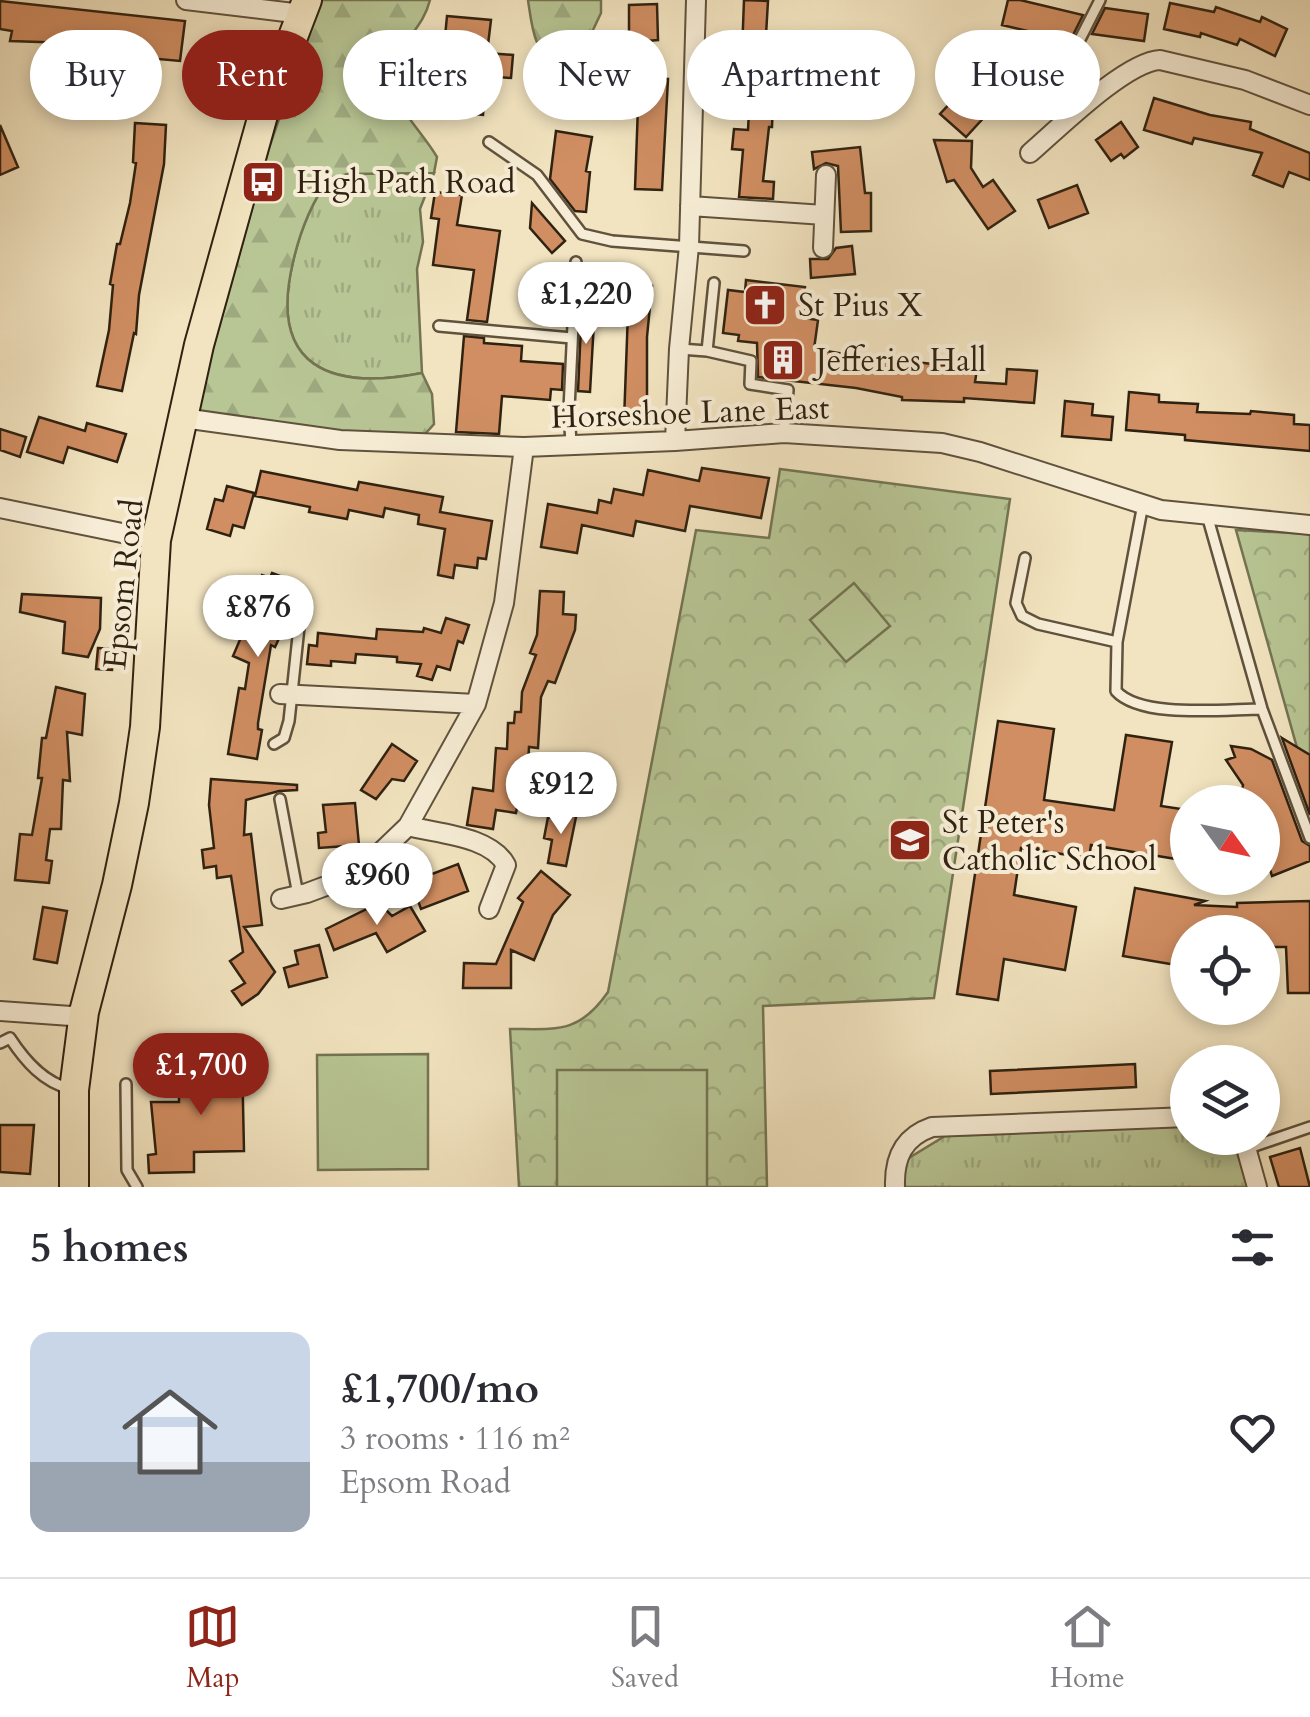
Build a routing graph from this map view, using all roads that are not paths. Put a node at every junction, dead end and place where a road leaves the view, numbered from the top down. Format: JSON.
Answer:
{"nodes":[{"id":1,"x":186,"y":0,"type":"edge"},
{"id":2,"x":696,"y":0,"type":"edge"},
{"id":3,"x":1100,"y":0,"type":"edge"},
{"id":4,"x":304,"y":7,"type":"edge"},
{"id":5,"x":1085,"y":30,"type":"edge"},
{"id":6,"x":1310,"y":104,"type":"edge"},
{"id":7,"x":489,"y":142,"type":"dead end"},
{"id":8,"x":1030,"y":153,"type":"dead end"},
{"id":9,"x":826,"y":175,"type":"dead end"},
{"id":10,"x":690,"y":206,"type":"junction"},
{"id":11,"x":824,"y":215,"type":"junction"},
{"id":12,"x":689,"y":246,"type":"junction"},
{"id":13,"x":823,"y":248,"type":"dead end"},
{"id":14,"x":744,"y":252,"type":"dead end"},
{"id":15,"x":576,"y":262,"type":"dead end"},
{"id":16,"x":714,"y":282,"type":"dead end"},
{"id":17,"x":439,"y":326,"type":"dead end"},
{"id":18,"x":572,"y":338,"type":"junction"},
{"id":19,"x":679,"y":349,"type":"junction"},
{"id":20,"x":706,"y":350,"type":"junction"},
{"id":21,"x":183,"y":418,"type":"junction"},
{"id":22,"x":784,"y":433,"type":"junction"},
{"id":23,"x":676,"y":441,"type":"junction"},
{"id":24,"x":571,"y":445,"type":"junction"},
{"id":25,"x":524,"y":446,"type":"junction"},
{"id":26,"x":1144,"y":504,"type":"junction"},
{"id":27,"x":0,"y":508,"type":"edge"},
{"id":28,"x":1207,"y":514,"type":"junction"},
{"id":29,"x":1310,"y":525,"type":"edge"},
{"id":30,"x":156,"y":540,"type":"junction"},
{"id":31,"x":1026,"y":558,"type":"dead end"},
{"id":32,"x":302,"y":599,"type":"dead end"},
{"id":33,"x":1116,"y":642,"type":"junction"},
{"id":34,"x":286,"y":695,"type":"junction"},
{"id":35,"x":476,"y":704,"type":"junction"},
{"id":36,"x":1262,"y":708,"type":"junction"},
{"id":37,"x":274,"y":744,"type":"dead end"},
{"id":38,"x":280,"y":799,"type":"dead end"},
{"id":39,"x":408,"y":826,"type":"junction"},
{"id":40,"x":1310,"y":838,"type":"edge"},
{"id":41,"x":290,"y":897,"type":"joint"},
{"id":42,"x":488,"y":910,"type":"dead end"},
{"id":43,"x":5,"y":1012,"type":"edge"},
{"id":44,"x":84,"y":1012,"type":"junction"},
{"id":45,"x":5,"y":1041,"type":"edge"},
{"id":46,"x":126,"y":1084,"type":"dead end"},
{"id":47,"x":74,"y":1090,"type":"junction"},
{"id":48,"x":1170,"y":1117,"type":"edge"},
{"id":49,"x":1310,"y":1127,"type":"edge"},
{"id":50,"x":1280,"y":1134,"type":"edge"},
{"id":51,"x":1247,"y":1155,"type":"edge"},
{"id":52,"x":74,"y":1187,"type":"edge"},
{"id":53,"x":137,"y":1187,"type":"edge"},
{"id":54,"x":895,"y":1187,"type":"edge"},
{"id":55,"x":1257,"y":1187,"type":"edge"}],
"edges":[{"from":1,"to":4,"type":"street"},
{"from":2,"to":10,"type":"street"},
{"from":3,"to":5,"type":"lane"},
{"from":4,"to":21,"type":"main road","name":"Epsom Road"},
{"from":6,"to":8,"type":"street"},
{"from":7,"to":12,"type":"lane"},
{"from":9,"to":11,"type":"street"},
{"from":10,"to":11,"type":"street"},
{"from":10,"to":12,"type":"street"},
{"from":11,"to":13,"type":"street"},
{"from":12,"to":14,"type":"lane"},
{"from":12,"to":19,"type":"street"},
{"from":15,"to":18,"type":"lane"},
{"from":16,"to":20,"type":"lane"},
{"from":17,"to":18,"type":"lane"},
{"from":18,"to":24,"type":"lane"},
{"from":19,"to":20,"type":"lane"},
{"from":19,"to":23,"type":"street"},
{"from":20,"to":22,"type":"lane"},
{"from":21,"to":25,"type":"street","name":"Horseshoe Lane East"},
{"from":21,"to":30,"type":"main road","name":"Epsom Road"},
{"from":22,"to":23,"type":"street","name":"Horseshoe Lane East"},
{"from":22,"to":26,"type":"street","name":"Horseshoe Lane East"},
{"from":23,"to":24,"type":"street","name":"Horseshoe Lane East"},
{"from":24,"to":25,"type":"street","name":"Horseshoe Lane East"},
{"from":25,"to":35,"type":"street"},
{"from":26,"to":28,"type":"street","name":"Horseshoe Lane East"},
{"from":26,"to":33,"type":"lane"},
{"from":27,"to":30,"type":"street"},
{"from":28,"to":29,"type":"street","name":"Horseshoe Lane East"},
{"from":28,"to":36,"type":"lane"},
{"from":30,"to":44,"type":"main road","name":"Epsom Road"},
{"from":31,"to":33,"type":"lane"},
{"from":32,"to":34,"type":"lane"},
{"from":33,"to":36,"type":"lane"},
{"from":34,"to":35,"type":"street"},
{"from":34,"to":37,"type":"lane"},
{"from":35,"to":39,"type":"street"},
{"from":36,"to":40,"type":"lane"},
{"from":38,"to":41,"type":"lane"},
{"from":39,"to":41,"type":"street"},
{"from":39,"to":42,"type":"street"},
{"from":43,"to":44,"type":"street"},
{"from":43,"to":45,"type":"lane"},
{"from":44,"to":47,"type":"main road","name":"Epsom Road"},
{"from":45,"to":47,"type":"lane"},
{"from":46,"to":53,"type":"lane"},
{"from":47,"to":52,"type":"main road","name":"Epsom Road"},
{"from":48,"to":54,"type":"street"},
{"from":49,"to":50,"type":"lane"},
{"from":51,"to":55,"type":"street"}]}
